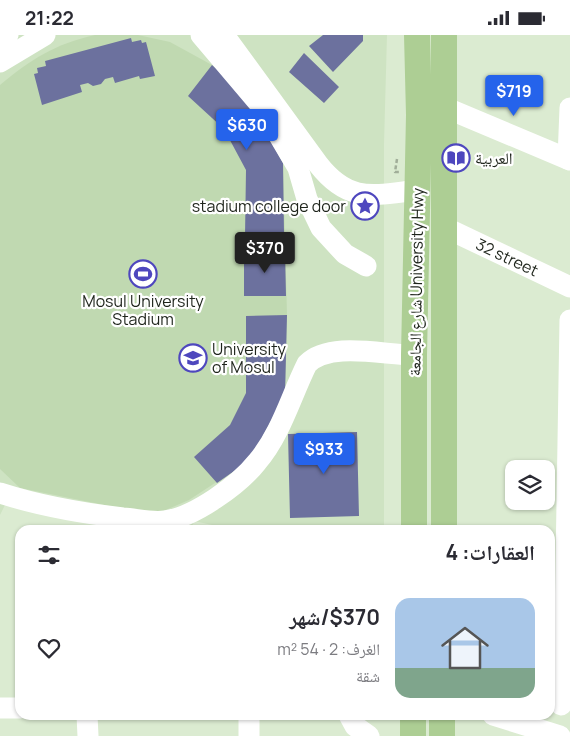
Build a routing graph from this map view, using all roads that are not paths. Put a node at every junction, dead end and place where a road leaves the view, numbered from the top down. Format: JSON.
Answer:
{"nodes":[{"id":1,"x":8,"y":35,"type":"edge"},
{"id":2,"x":45,"y":35,"type":"edge"},
{"id":3,"x":201,"y":35,"type":"edge"},
{"id":4,"x":224,"y":35,"type":"edge"},
{"id":5,"x":417,"y":35,"type":"edge"},
{"id":6,"x":444,"y":35,"type":"edge"},
{"id":7,"x":0,"y":41,"type":"edge"},
{"id":8,"x":0,"y":62,"type":"edge"},
{"id":9,"x":444,"y":107,"type":"junction"},
{"id":10,"x":570,"y":108,"type":"edge"},
{"id":11,"x":569,"y":159,"type":"edge"},
{"id":12,"x":306,"y":163,"type":"junction"},
{"id":13,"x":418,"y":191,"type":"junction"},
{"id":14,"x":444,"y":227,"type":"junction"},
{"id":15,"x":366,"y":266,"type":"dead end"},
{"id":16,"x":570,"y":287,"type":"edge"},
{"id":17,"x":570,"y":320,"type":"edge"},
{"id":18,"x":414,"y":355,"type":"junction"},
{"id":19,"x":568,"y":403,"type":"edge"},
{"id":20,"x":0,"y":493,"type":"edge"},
{"id":21,"x":568,"y":510,"type":"edge"},
{"id":22,"x":414,"y":525,"type":"edge"},
{"id":23,"x":444,"y":525,"type":"edge"},
{"id":24,"x":567,"y":627,"type":"edge"},
{"id":25,"x":560,"y":705,"type":"edge"},
{"id":26,"x":0,"y":708,"type":"edge"},
{"id":27,"x":15,"y":708,"type":"edge"},
{"id":28,"x":87,"y":720,"type":"edge"},
{"id":29,"x":249,"y":720,"type":"edge"},
{"id":30,"x":351,"y":720,"type":"edge"},
{"id":31,"x":413,"y":720,"type":"edge"},
{"id":32,"x":442,"y":720,"type":"edge"},
{"id":33,"x":509,"y":720,"type":"edge"},
{"id":34,"x":88,"y":736,"type":"edge"},
{"id":35,"x":249,"y":736,"type":"edge"},
{"id":36,"x":369,"y":736,"type":"edge"},
{"id":37,"x":413,"y":736,"type":"edge"},
{"id":38,"x":442,"y":736,"type":"edge"},
{"id":39,"x":560,"y":736,"type":"edge"}],
"edges":[{"from":1,"to":7,"type":"street"},
{"from":2,"to":8,"type":"street"},
{"from":3,"to":12,"type":"street"},
{"from":4,"to":12,"type":"street"},
{"from":5,"to":13,"type":"main road","name":"شارع الجامعة University Hwy"},
{"from":6,"to":9,"type":"main road","name":"شارع الجامعة University Hwy"},
{"from":9,"to":11,"type":"street"},
{"from":9,"to":14,"type":"main road","name":"شارع الجامعة University Hwy"},
{"from":10,"to":11,"type":"street"},
{"from":12,"to":13,"type":"street"},
{"from":12,"to":15,"type":"street"},
{"from":13,"to":18,"type":"main road","name":"شارع الجامعة University Hwy"},
{"from":14,"to":16,"type":"street","name":"32 street"},
{"from":14,"to":23,"type":"main road","name":"شارع الجامعة University Hwy"},
{"from":17,"to":19,"type":"street"},
{"from":18,"to":20,"type":"street"},
{"from":18,"to":22,"type":"main road","name":"شارع الجامعة University Hwy"},
{"from":19,"to":21,"type":"street"},
{"from":21,"to":24,"type":"street"},
{"from":24,"to":25,"type":"street"},
{"from":26,"to":27,"type":"street"},
{"from":28,"to":34,"type":"street"},
{"from":29,"to":35,"type":"street"},
{"from":30,"to":36,"type":"street"},
{"from":31,"to":37,"type":"main road"},
{"from":32,"to":38,"type":"main road"},
{"from":33,"to":39,"type":"street"}]}
